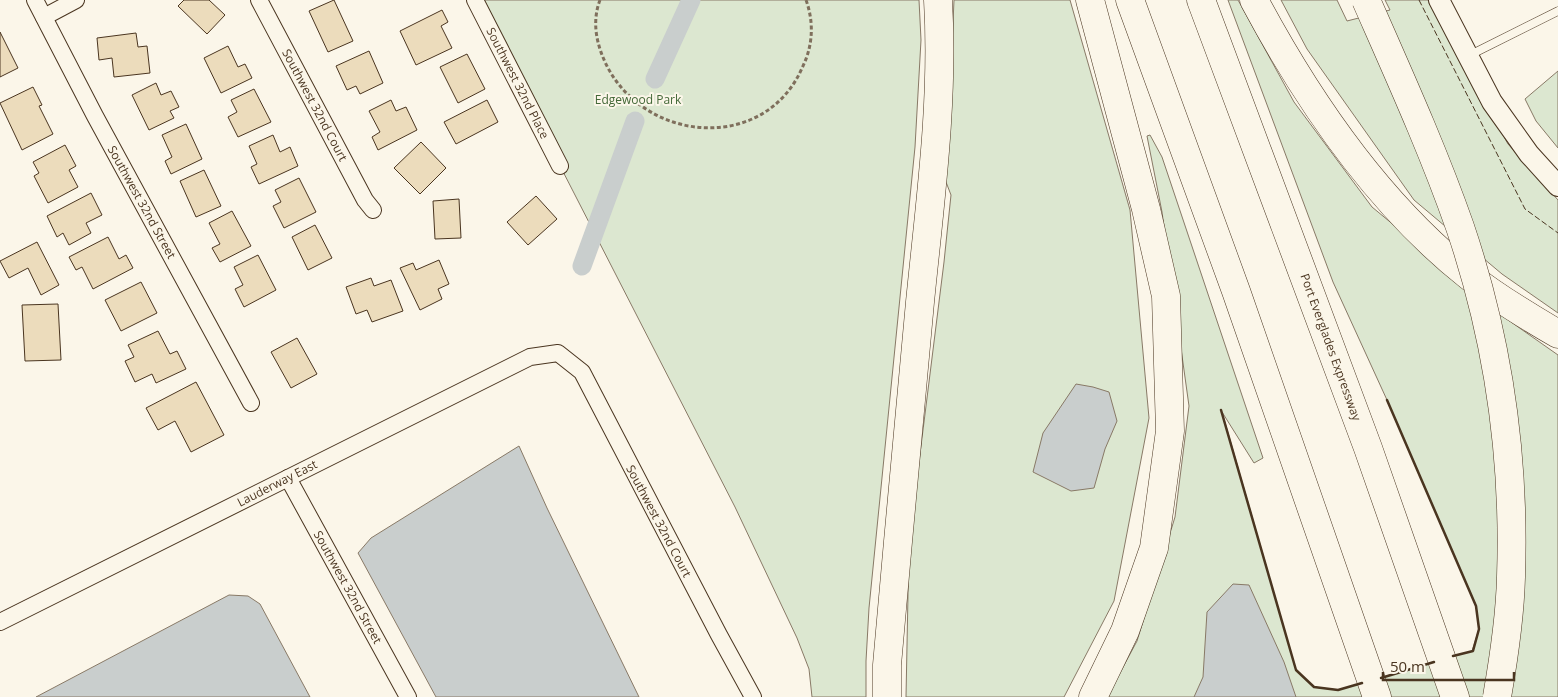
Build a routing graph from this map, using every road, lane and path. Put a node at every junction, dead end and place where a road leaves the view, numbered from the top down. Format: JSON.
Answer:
{"nodes":[{"id":1,"x":35,"y":0,"type":"edge"},
{"id":2,"x":76,"y":0,"type":"edge"},
{"id":3,"x":259,"y":0,"type":"edge"},
{"id":4,"x":475,"y":0,"type":"edge"},
{"id":5,"x":600,"y":0,"type":"edge"},
{"id":6,"x":806,"y":0,"type":"edge"},
{"id":7,"x":938,"y":0,"type":"edge"},
{"id":8,"x":1090,"y":0,"type":"edge"},
{"id":9,"x":1130,"y":0,"type":"edge"},
{"id":10,"x":1201,"y":0,"type":"edge"},
{"id":11,"x":1254,"y":0,"type":"edge"},
{"id":12,"x":1366,"y":0,"type":"edge"},
{"id":13,"x":1439,"y":0,"type":"edge"},
{"id":14,"x":1558,"y":11,"type":"edge"},
{"id":15,"x":44,"y":17,"type":"junction"},
{"id":16,"x":1468,"y":56,"type":"junction"},
{"id":17,"x":560,"y":166,"type":"dead end"},
{"id":18,"x":1558,"y":186,"type":"edge"},
{"id":19,"x":373,"y":210,"type":"dead end"},
{"id":20,"x":1558,"y":334,"type":"edge"},
{"id":21,"x":558,"y":353,"type":"joint"},
{"id":22,"x":251,"y":403,"type":"dead end"},
{"id":23,"x":288,"y":478,"type":"junction"},
{"id":24,"x":0,"y":622,"type":"edge"},
{"id":25,"x":1374,"y":687,"type":"edge"},
{"id":26,"x":408,"y":697,"type":"edge"},
{"id":27,"x":753,"y":697,"type":"edge"},
{"id":28,"x":887,"y":697,"type":"edge"},
{"id":29,"x":1093,"y":697,"type":"edge"},
{"id":30,"x":1455,"y":697,"type":"edge"},
{"id":31,"x":1497,"y":697,"type":"edge"}],
"edges":[{"from":1,"to":15,"type":"street","name":"Southwest 32nd Street"},
{"from":2,"to":15,"type":"street"},
{"from":3,"to":19,"type":"street","name":"Southwest 32nd Court"},
{"from":4,"to":17,"type":"street","name":"Southwest 32nd Place"},
{"from":5,"to":6,"type":"path"},
{"from":7,"to":28,"type":"highway"},
{"from":8,"to":29,"type":"highway"},
{"from":9,"to":25,"type":"highway"},
{"from":10,"to":30,"type":"highway","name":"Port Everglades Expressway"},
{"from":11,"to":20,"type":"highway"},
{"from":12,"to":31,"type":"highway","bridge":true},
{"from":13,"to":16,"type":"street"},
{"from":14,"to":16,"type":"lane"},
{"from":15,"to":22,"type":"street","name":"Southwest 32nd Street"},
{"from":16,"to":18,"type":"street"},
{"from":21,"to":23,"type":"street","name":"Lauderway East"},
{"from":21,"to":27,"type":"street","name":"Southwest 32nd Court"},
{"from":23,"to":24,"type":"street","name":"Lauderway East"},
{"from":23,"to":26,"type":"street","name":"Southwest 32nd Street"}]}
